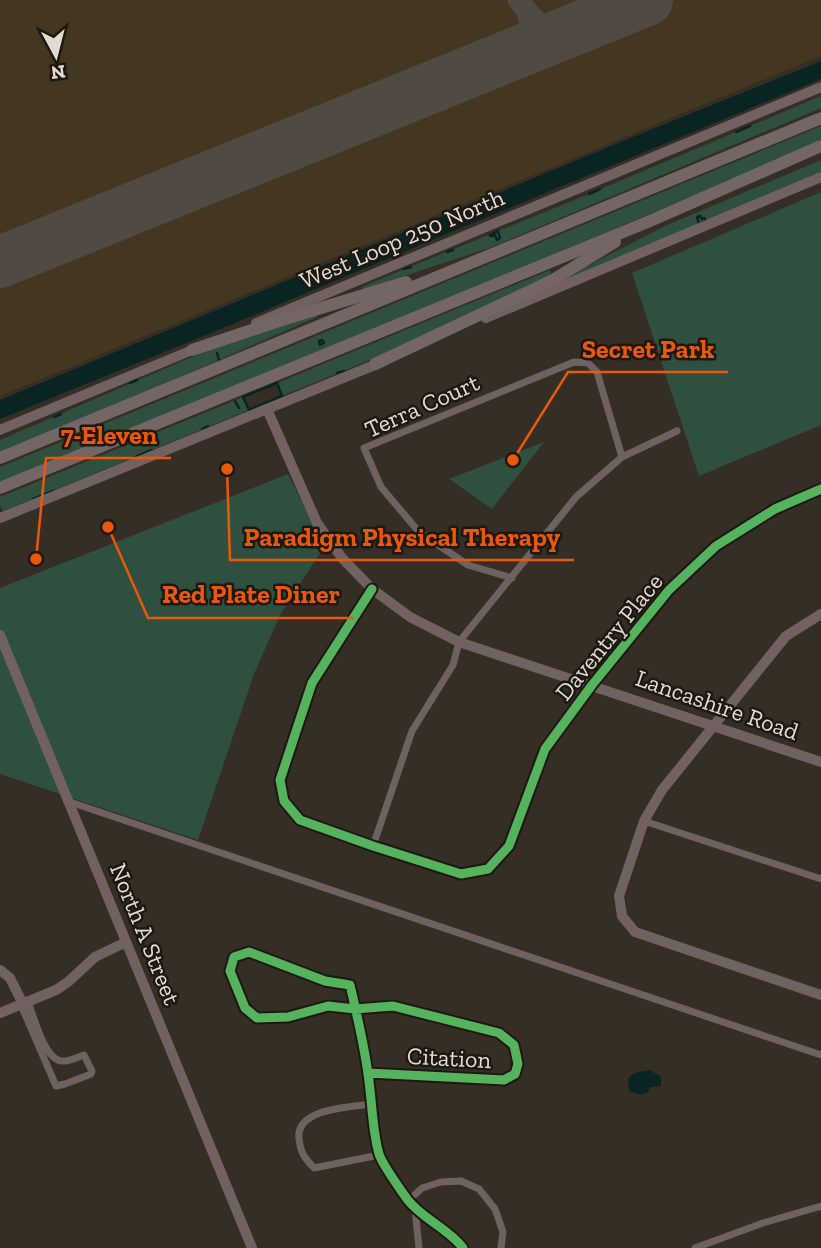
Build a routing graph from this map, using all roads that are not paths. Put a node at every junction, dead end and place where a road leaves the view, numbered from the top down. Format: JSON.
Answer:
{"nodes":[{"id":1,"x":821,"y":87,"type":"edge"},
{"id":2,"x":821,"y":118,"type":"edge"},
{"id":3,"x":821,"y":146,"type":"edge"},
{"id":4,"x":821,"y":177,"type":"edge"},
{"id":5,"x":650,"y":221,"type":"junction"},
{"id":6,"x":500,"y":251,"type":"junction"},
{"id":7,"x":192,"y":350,"type":"junction"},
{"id":8,"x":376,"y":364,"type":"junction"},
{"id":9,"x":267,"y":409,"type":"junction"},
{"id":10,"x":0,"y":430,"type":"edge"},
{"id":11,"x":677,"y":430,"type":"dead end"},
{"id":12,"x":622,"y":457,"type":"junction"},
{"id":13,"x":0,"y":458,"type":"edge"},
{"id":14,"x":0,"y":488,"type":"edge"},
{"id":15,"x":821,"y":489,"type":"edge"},
{"id":16,"x":0,"y":518,"type":"edge"},
{"id":17,"x":512,"y":578,"type":"junction"},
{"id":18,"x":372,"y":589,"type":"junction"},
{"id":19,"x":821,"y":614,"type":"edge"},
{"id":20,"x":0,"y":635,"type":"edge"},
{"id":21,"x":459,"y":642,"type":"junction"},
{"id":22,"x":592,"y":685,"type":"junction"},
{"id":23,"x":713,"y":726,"type":"junction"},
{"id":24,"x":821,"y":762,"type":"edge"},
{"id":25,"x":68,"y":801,"type":"junction"},
{"id":26,"x":644,"y":821,"type":"junction"},
{"id":27,"x":373,"y":846,"type":"junction"},
{"id":28,"x":821,"y":879,"type":"edge"},
{"id":29,"x":125,"y":942,"type":"junction"},
{"id":30,"x":0,"y":970,"type":"edge"},
{"id":31,"x":821,"y":995,"type":"edge"},
{"id":32,"x":24,"y":1004,"type":"junction"},
{"id":33,"x":355,"y":1009,"type":"junction"},
{"id":34,"x":0,"y":1013,"type":"edge"},
{"id":35,"x":821,"y":1055,"type":"edge"},
{"id":36,"x":47,"y":1057,"type":"junction"},
{"id":37,"x":368,"y":1073,"type":"junction"},
{"id":38,"x":372,"y":1104,"type":"junction"},
{"id":39,"x":379,"y":1155,"type":"junction"},
{"id":40,"x":408,"y":1201,"type":"junction"},
{"id":41,"x":821,"y":1206,"type":"edge"},
{"id":42,"x":415,"y":1209,"type":"junction"},
{"id":43,"x":253,"y":1248,"type":"edge"},
{"id":44,"x":419,"y":1248,"type":"edge"},
{"id":45,"x":463,"y":1248,"type":"edge"},
{"id":46,"x":501,"y":1248,"type":"edge"},
{"id":47,"x":695,"y":1248,"type":"edge"}],
"edges":[{"from":1,"to":7,"type":"main road","name":"West Loop 250 North"},
{"from":2,"to":6,"type":"highway"},
{"from":3,"to":5,"type":"highway"},
{"from":4,"to":8,"type":"main road"},
{"from":5,"to":8,"type":"highway"},
{"from":5,"to":14,"type":"highway"},
{"from":6,"to":7,"type":"highway"},
{"from":6,"to":13,"type":"highway"},
{"from":7,"to":10,"type":"main road","name":"West Loop 250 North"},
{"from":8,"to":9,"type":"main road"},
{"from":9,"to":16,"type":"main road"},
{"from":9,"to":18,"type":"main road","name":"Lancashire Road"},
{"from":11,"to":12,"type":"street"},
{"from":12,"to":17,"type":"street"},
{"from":12,"to":17,"type":"street","name":"Terra Court"},
{"from":15,"to":22,"type":"street","name":"Daventry Place"},
{"from":17,"to":21,"type":"street"},
{"from":18,"to":21,"type":"main road","name":"Lancashire Road"},
{"from":18,"to":27,"type":"street"},
{"from":19,"to":23,"type":"main road"},
{"from":20,"to":25,"type":"main road","name":"North A Street"},
{"from":21,"to":22,"type":"main road","name":"Lancashire Road"},
{"from":21,"to":27,"type":"street"},
{"from":22,"to":23,"type":"main road","name":"Lancashire Road"},
{"from":22,"to":27,"type":"street","name":"Daventry Place"},
{"from":23,"to":24,"type":"main road","name":"Lancashire Road"},
{"from":23,"to":26,"type":"main road"},
{"from":25,"to":29,"type":"main road","name":"North A Street"},
{"from":25,"to":35,"type":"street"},
{"from":26,"to":28,"type":"street"},
{"from":26,"to":31,"type":"main road"},
{"from":29,"to":32,"type":"main road"},
{"from":29,"to":43,"type":"main road","name":"North A Street"},
{"from":30,"to":32,"type":"main road"},
{"from":32,"to":34,"type":"main road"},
{"from":32,"to":36,"type":"street"},
{"from":33,"to":33,"type":"street"},
{"from":33,"to":37,"type":"street"},
{"from":33,"to":37,"type":"street","name":"Citation"},
{"from":36,"to":36,"type":"street"},
{"from":37,"to":38,"type":"street"},
{"from":38,"to":39,"type":"street"},
{"from":38,"to":39,"type":"street"},
{"from":39,"to":40,"type":"street"},
{"from":40,"to":42,"type":"street"},
{"from":40,"to":46,"type":"street"},
{"from":41,"to":47,"type":"street"},
{"from":42,"to":44,"type":"street"},
{"from":42,"to":45,"type":"street"}]}
